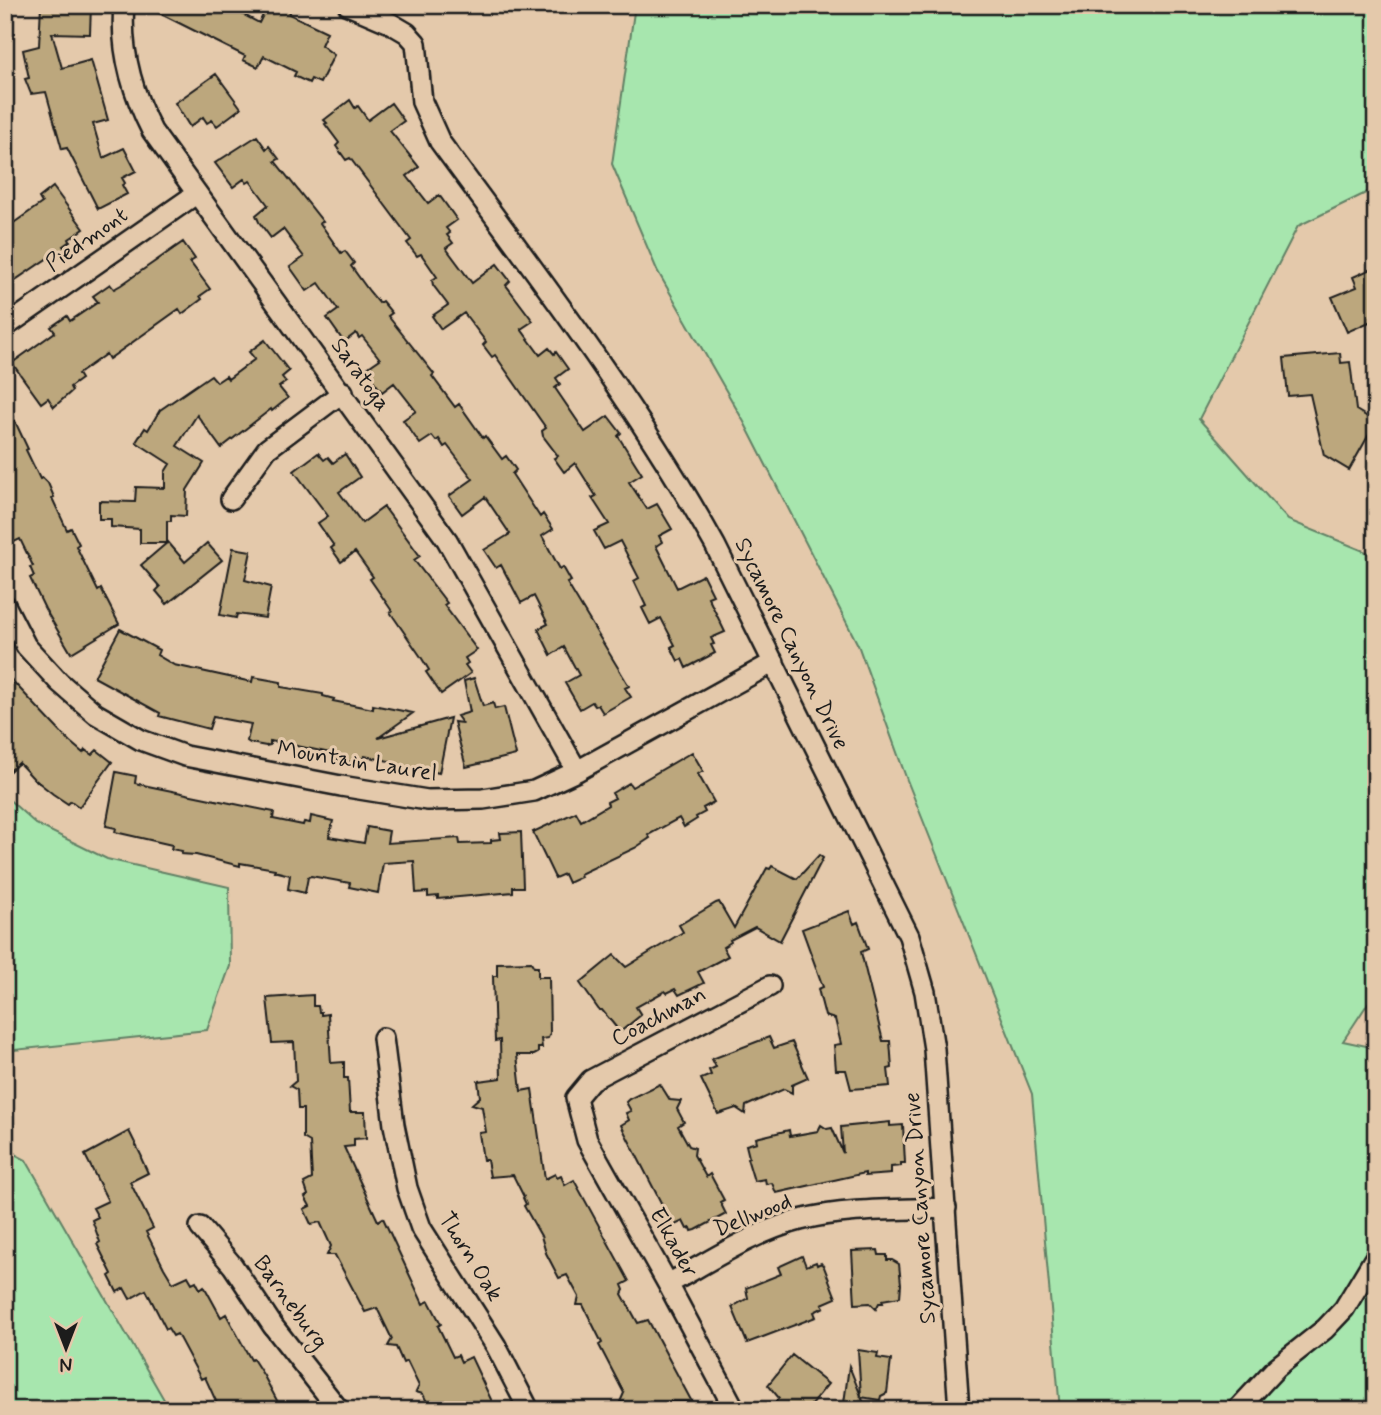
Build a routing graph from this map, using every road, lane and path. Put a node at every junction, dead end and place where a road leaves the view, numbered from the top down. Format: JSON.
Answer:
{"nodes":[{"id":1,"x":124,"y":5,"type":"edge"},
{"id":2,"x":348,"y":5,"type":"edge"},
{"id":3,"x":196,"y":194,"type":"junction"},
{"id":4,"x":5,"y":327,"type":"edge"},
{"id":5,"x":342,"y":392,"type":"junction"},
{"id":6,"x":231,"y":499,"type":"dead end"},
{"id":7,"x":5,"y":605,"type":"edge"},
{"id":8,"x":774,"y":662,"type":"junction"},
{"id":9,"x":577,"y":771,"type":"junction"},
{"id":10,"x":770,"y":986,"type":"dead end"},
{"id":11,"x":383,"y":1038,"type":"dead end"},
{"id":12,"x":576,"y":1098,"type":"joint"},
{"id":13,"x":946,"y":1208,"type":"junction"},
{"id":14,"x":200,"y":1227,"type":"dead end"},
{"id":15,"x":1376,"y":1256,"type":"edge"},
{"id":16,"x":668,"y":1284,"type":"junction"},
{"id":17,"x":339,"y":1410,"type":"edge"},
{"id":18,"x":529,"y":1410,"type":"edge"},
{"id":19,"x":735,"y":1410,"type":"edge"},
{"id":20,"x":959,"y":1410,"type":"edge"},
{"id":21,"x":1237,"y":1410,"type":"edge"}],
"edges":[{"from":1,"to":3,"type":"street","name":"Saratoga"},
{"from":2,"to":8,"type":"street","name":"Sycamore Canyon Drive"},
{"from":3,"to":4,"type":"street","name":"Piedmont"},
{"from":3,"to":5,"type":"street","name":"Saratoga"},
{"from":5,"to":6,"type":"street"},
{"from":5,"to":9,"type":"street","name":"Saratoga"},
{"from":7,"to":9,"type":"street","name":"Mountain Laurel"},
{"from":8,"to":9,"type":"street","name":"Mountain Laurel"},
{"from":8,"to":13,"type":"street","name":"Sycamore Canyon Drive"},
{"from":10,"to":12,"type":"street","name":"Coachman"},
{"from":11,"to":18,"type":"street","name":"Thorn Oak"},
{"from":12,"to":16,"type":"street","name":"Elkader"},
{"from":13,"to":16,"type":"street","name":"Dellwood"},
{"from":13,"to":20,"type":"street","name":"Sycamore Canyon Drive"},
{"from":14,"to":17,"type":"street","name":"Barneburg"},
{"from":15,"to":21,"type":"street"},
{"from":16,"to":19,"type":"street","name":"Elkader"}]}
